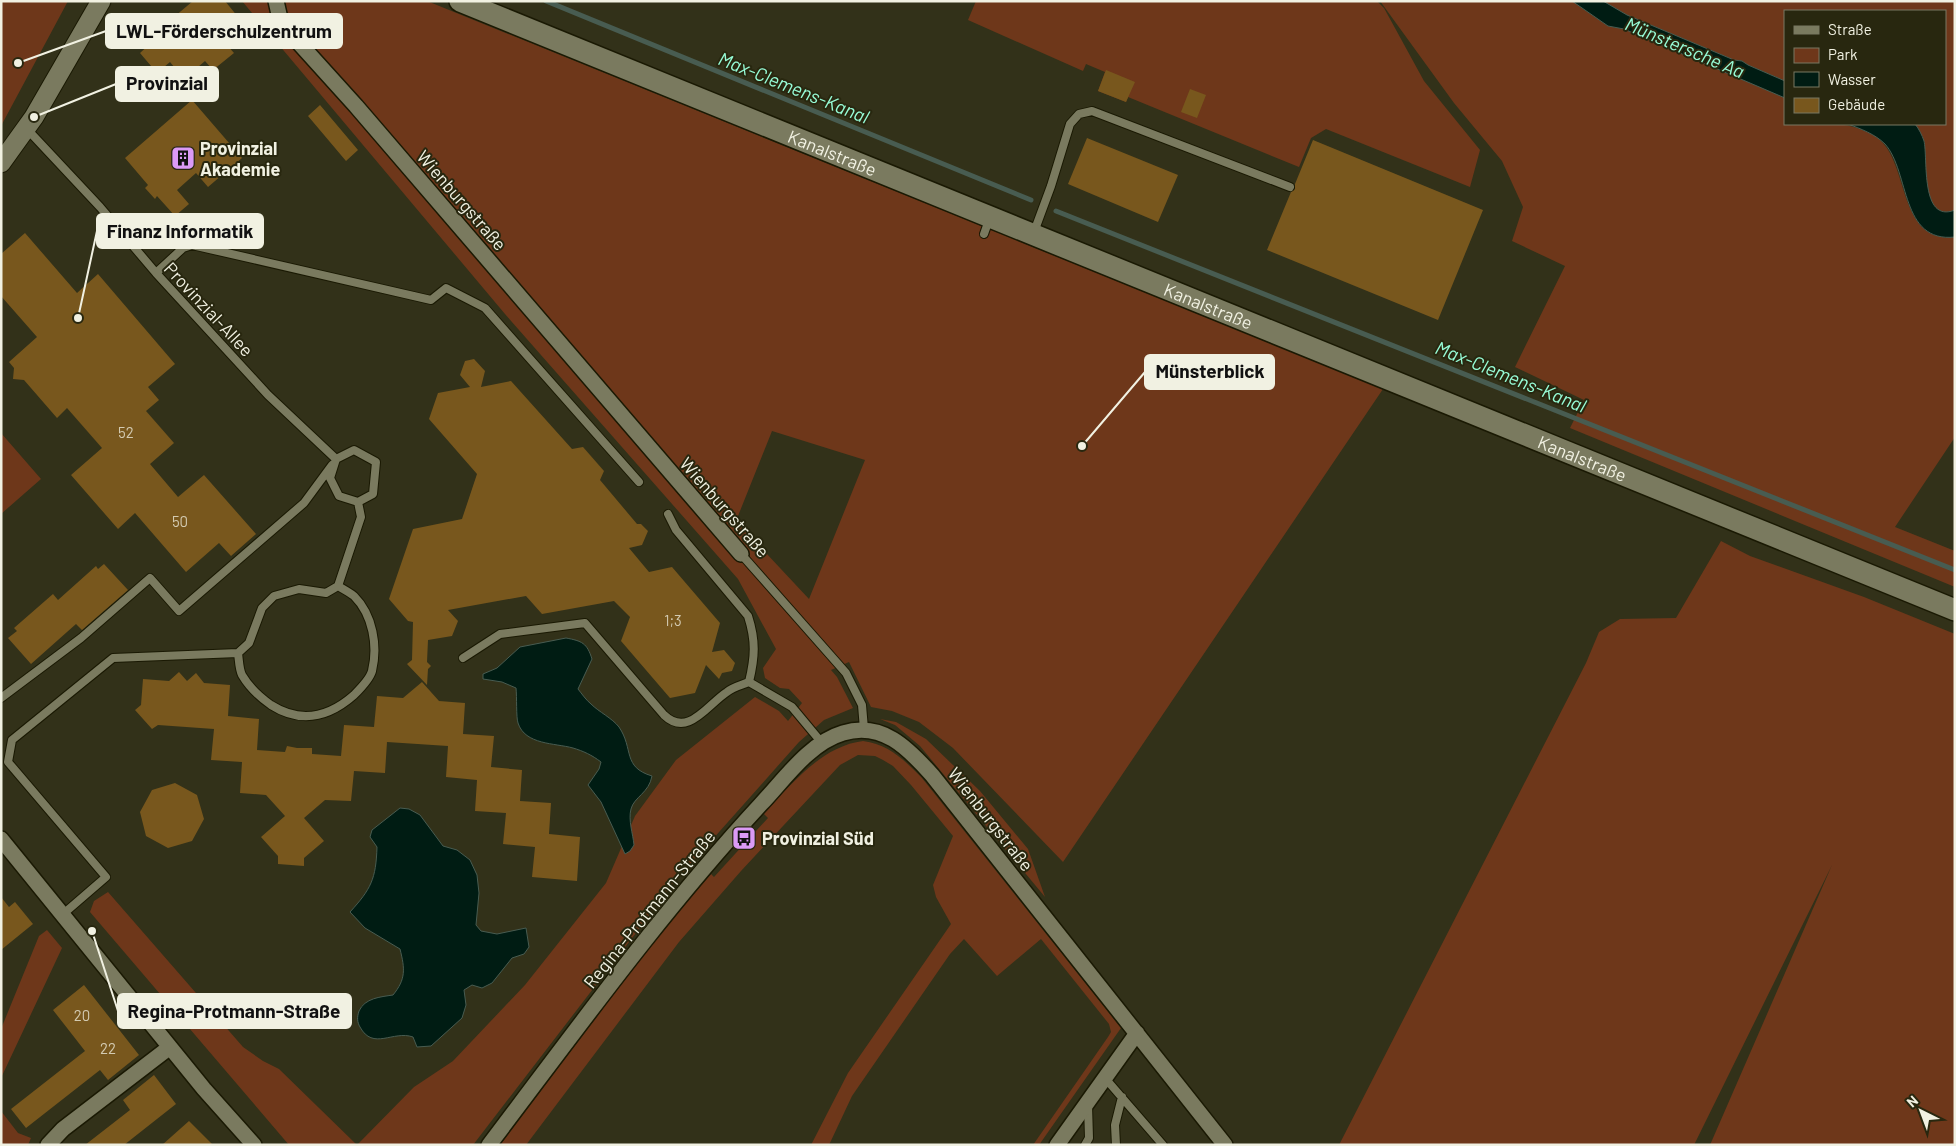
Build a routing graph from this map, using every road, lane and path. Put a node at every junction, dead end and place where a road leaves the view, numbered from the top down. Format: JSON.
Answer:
{"nodes":[{"id":1,"x":101,"y":1,"type":"edge"},
{"id":2,"x":276,"y":1,"type":"edge"},
{"id":3,"x":460,"y":1,"type":"edge"},
{"id":4,"x":26,"y":128,"type":"junction"},
{"id":5,"x":1,"y":163,"type":"edge"},
{"id":6,"x":1290,"y":187,"type":"dead end"},
{"id":7,"x":1033,"y":234,"type":"junction"},
{"id":8,"x":156,"y":273,"type":"junction"},
{"id":9,"x":336,"y":459,"type":"junction"},
{"id":10,"x":639,"y":482,"type":"dead end"},
{"id":11,"x":358,"y":502,"type":"junction"},
{"id":12,"x":668,"y":514,"type":"dead end"},
{"id":13,"x":741,"y":554,"type":"joint"},
{"id":14,"x":338,"y":586,"type":"junction"},
{"id":15,"x":1955,"y":610,"type":"edge"},
{"id":16,"x":238,"y":653,"type":"junction"},
{"id":17,"x":463,"y":658,"type":"dead end"},
{"id":18,"x":749,"y":682,"type":"junction"},
{"id":19,"x":1,"y":698,"type":"edge"},
{"id":20,"x":864,"y":729,"type":"junction"},
{"id":21,"x":822,"y":743,"type":"junction"},
{"id":22,"x":1,"y":839,"type":"edge"},
{"id":23,"x":62,"y":915,"type":"junction"},
{"id":24,"x":1137,"y":1033,"type":"junction"},
{"id":25,"x":170,"y":1047,"type":"junction"},
{"id":26,"x":1105,"y":1078,"type":"junction"},
{"id":27,"x":1122,"y":1097,"type":"junction"},
{"id":28,"x":1088,"y":1100,"type":"junction"},
{"id":29,"x":48,"y":1145,"type":"edge"},
{"id":30,"x":254,"y":1145,"type":"edge"},
{"id":31,"x":489,"y":1145,"type":"edge"},
{"id":32,"x":1057,"y":1145,"type":"edge"},
{"id":33,"x":1085,"y":1145,"type":"edge"},
{"id":34,"x":1116,"y":1145,"type":"edge"},
{"id":35,"x":1163,"y":1145,"type":"edge"},
{"id":36,"x":1225,"y":1145,"type":"edge"}],
"edges":[{"from":1,"to":4,"type":"street"},
{"from":2,"to":13,"type":"street","name":"Wienburgstraße"},
{"from":3,"to":7,"type":"main road","name":"Kanalstraße"},
{"from":4,"to":5,"type":"street"},
{"from":4,"to":8,"type":"lane","name":"Provinzial-Allee"},
{"from":6,"to":7,"type":"lane"},
{"from":7,"to":15,"type":"main road","name":"Kanalstraße"},
{"from":8,"to":9,"type":"lane","name":"Provinzial-Allee"},
{"from":8,"to":10,"type":"lane"},
{"from":9,"to":11,"type":"lane"},
{"from":9,"to":11,"type":"lane"},
{"from":9,"to":19,"type":"lane"},
{"from":11,"to":14,"type":"lane"},
{"from":12,"to":18,"type":"lane"},
{"from":13,"to":20,"type":"lane","name":"Wienburgstraße"},
{"from":14,"to":16,"type":"lane"},
{"from":14,"to":16,"type":"lane"},
{"from":16,"to":23,"type":"lane"},
{"from":17,"to":18,"type":"lane"},
{"from":18,"to":21,"type":"lane"},
{"from":20,"to":21,"type":"street","name":"Regina-Protmann-Straße"},
{"from":20,"to":24,"type":"street","name":"Wienburgstraße"},
{"from":21,"to":31,"type":"street","name":"Regina-Protmann-Straße"},
{"from":22,"to":23,"type":"street"},
{"from":23,"to":25,"type":"street"},
{"from":24,"to":26,"type":"street"},
{"from":24,"to":36,"type":"street","name":"Wienburgstraße"},
{"from":25,"to":29,"type":"street"},
{"from":25,"to":30,"type":"street"},
{"from":26,"to":27,"type":"lane"},
{"from":26,"to":28,"type":"street"},
{"from":27,"to":34,"type":"lane"},
{"from":27,"to":35,"type":"lane"},
{"from":28,"to":32,"type":"street"},
{"from":28,"to":33,"type":"lane"}]}
